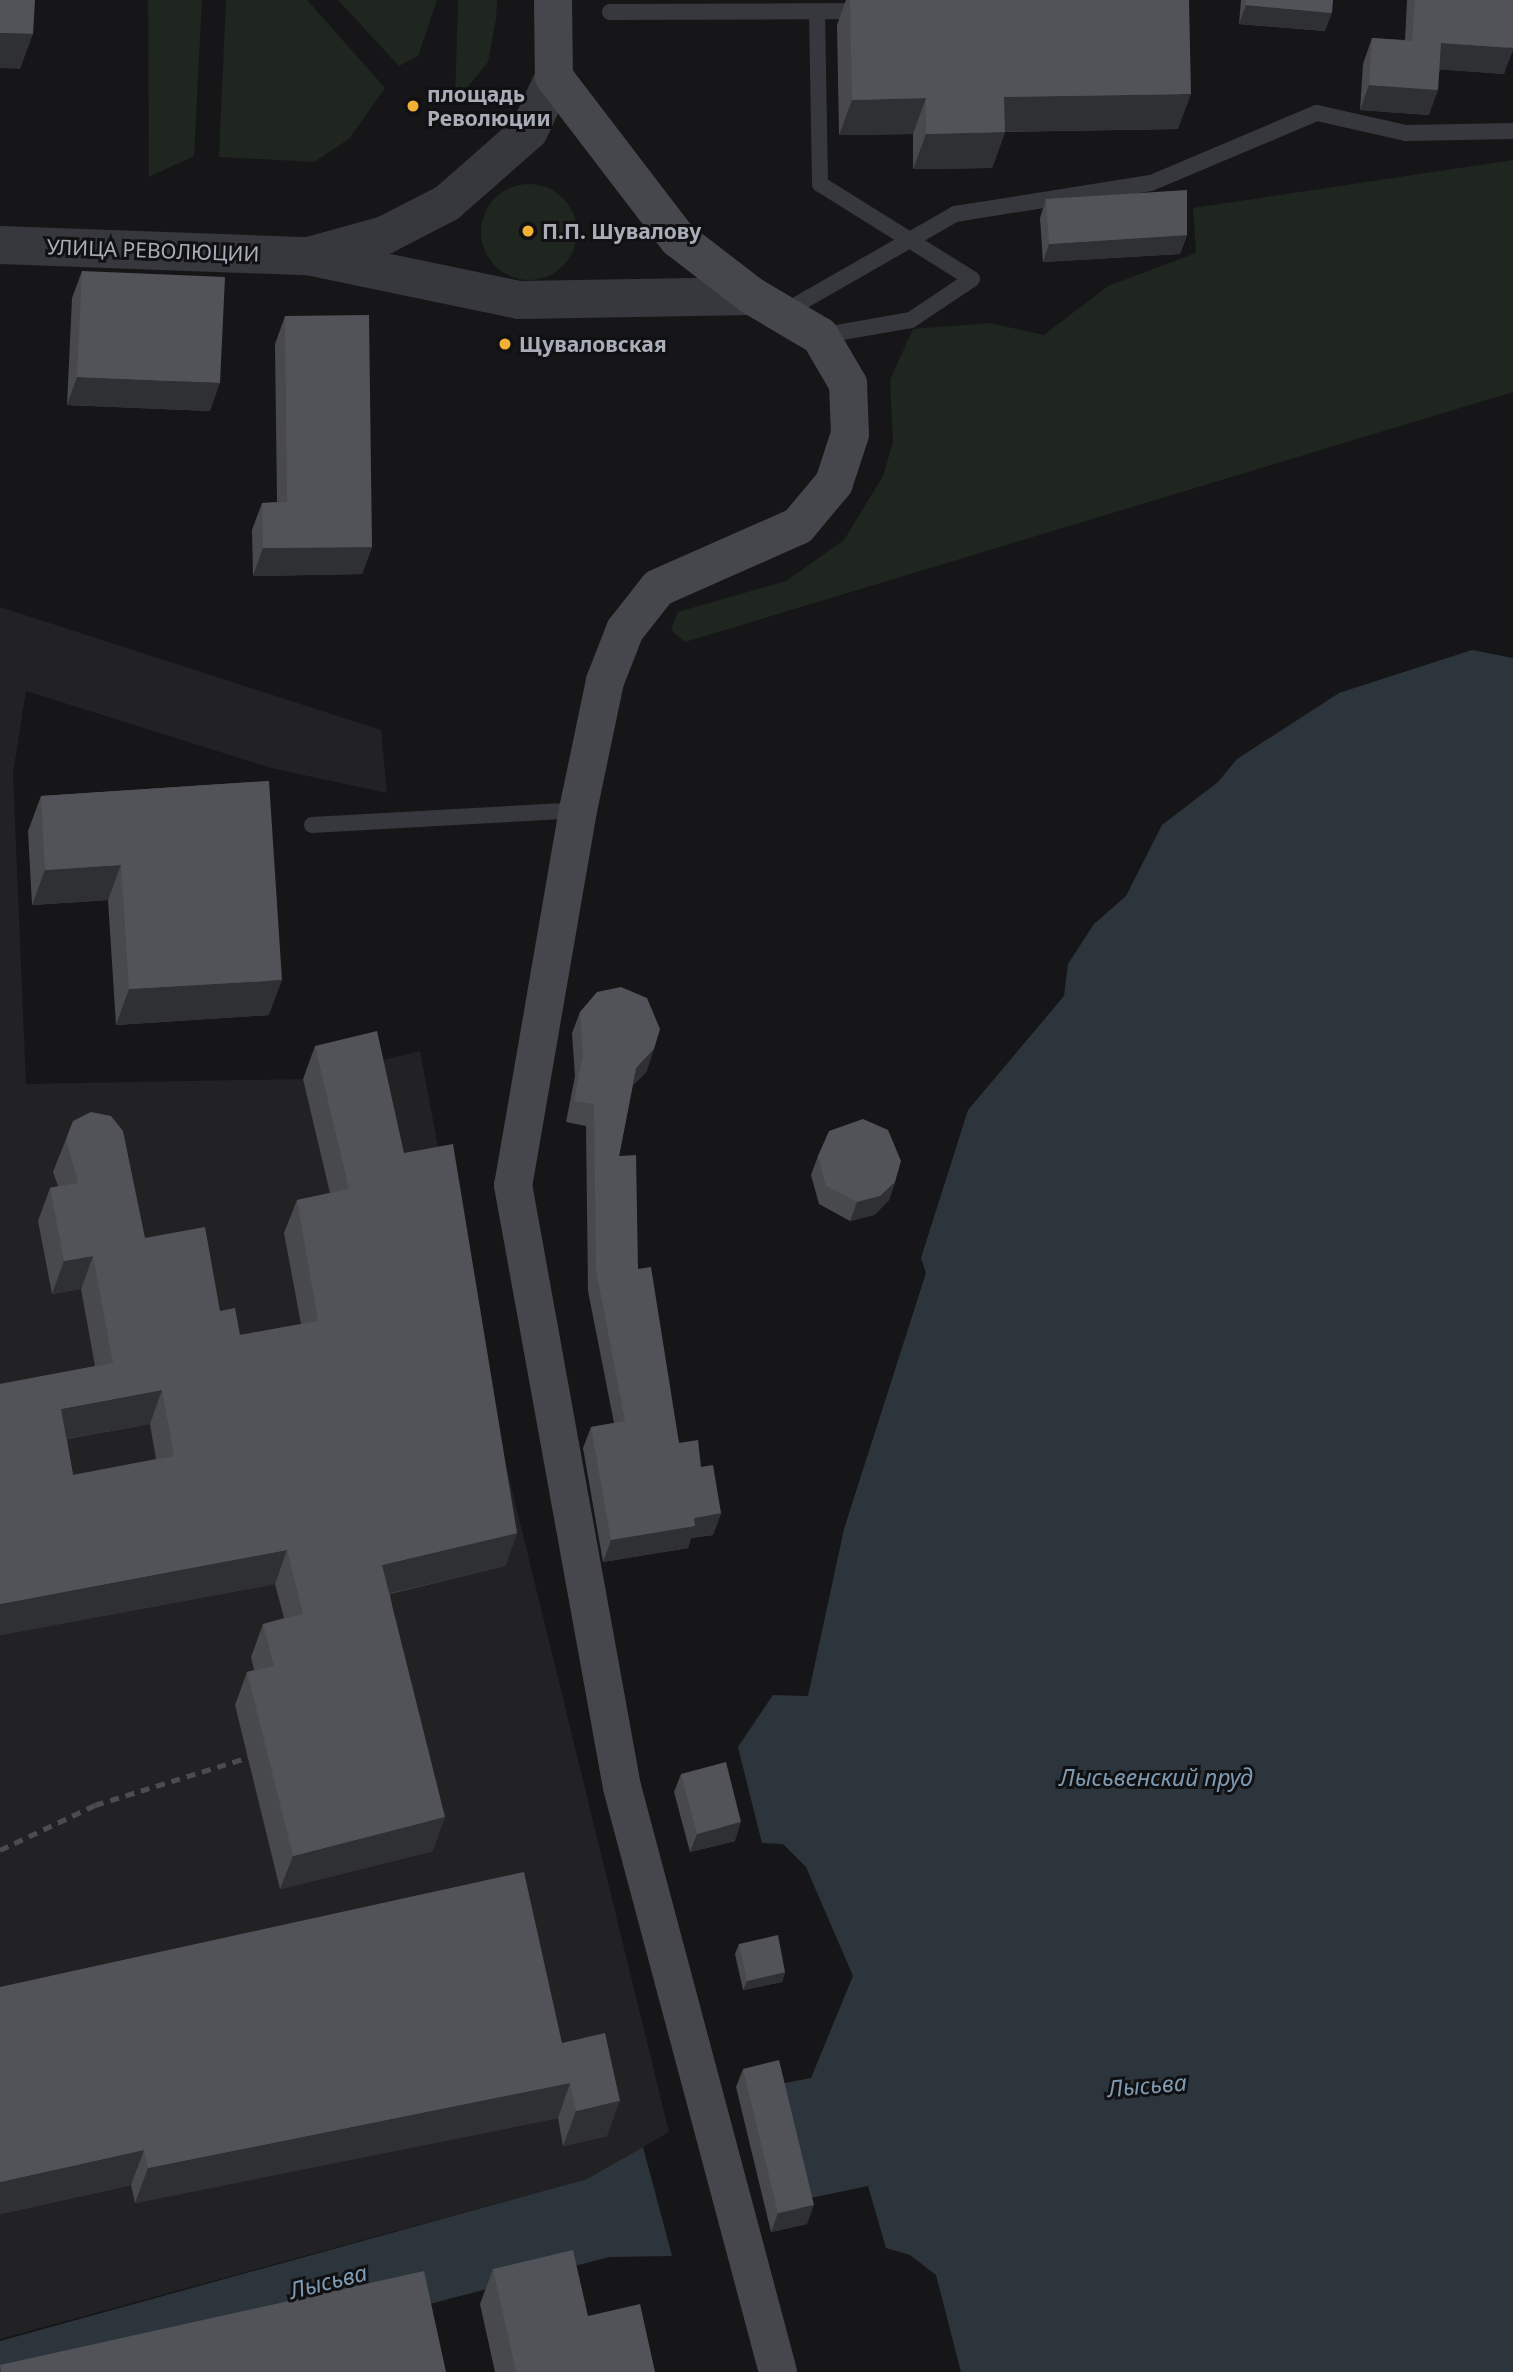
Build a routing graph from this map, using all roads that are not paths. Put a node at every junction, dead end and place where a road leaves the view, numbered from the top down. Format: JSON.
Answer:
{"nodes":[{"id":1,"x":553,"y":0,"type":"edge"},
{"id":2,"x":886,"y":11,"type":"edge"},
{"id":3,"x":610,"y":12,"type":"dead end"},
{"id":4,"x":817,"y":12,"type":"junction"},
{"id":5,"x":554,"y":77,"type":"junction"},
{"id":6,"x":1513,"y":131,"type":"edge"},
{"id":7,"x":907,"y":241,"type":"junction"},
{"id":8,"x":0,"y":245,"type":"edge"},
{"id":9,"x":307,"y":256,"type":"junction"},
{"id":10,"x":767,"y":305,"type":"junction"},
{"id":11,"x":820,"y":337,"type":"junction"},
{"id":12,"x":578,"y":810,"type":"junction"},
{"id":13,"x":312,"y":825,"type":"dead end"},
{"id":14,"x":778,"y":2372,"type":"edge"}],
"edges":[{"from":1,"to":5,"type":"main road"},
{"from":2,"to":4,"type":"lane"},
{"from":3,"to":4,"type":"lane"},
{"from":4,"to":7,"type":"lane"},
{"from":5,"to":9,"type":"street"},
{"from":5,"to":10,"type":"main road"},
{"from":6,"to":7,"type":"lane"},
{"from":7,"to":10,"type":"lane"},
{"from":7,"to":11,"type":"lane"},
{"from":8,"to":9,"type":"street","name":"УЛИЦА РЕВОЛЮЦИИ"},
{"from":9,"to":10,"type":"street"},
{"from":10,"to":11,"type":"main road"},
{"from":11,"to":12,"type":"main road"},
{"from":12,"to":13,"type":"lane"},
{"from":12,"to":14,"type":"main road"}]}
